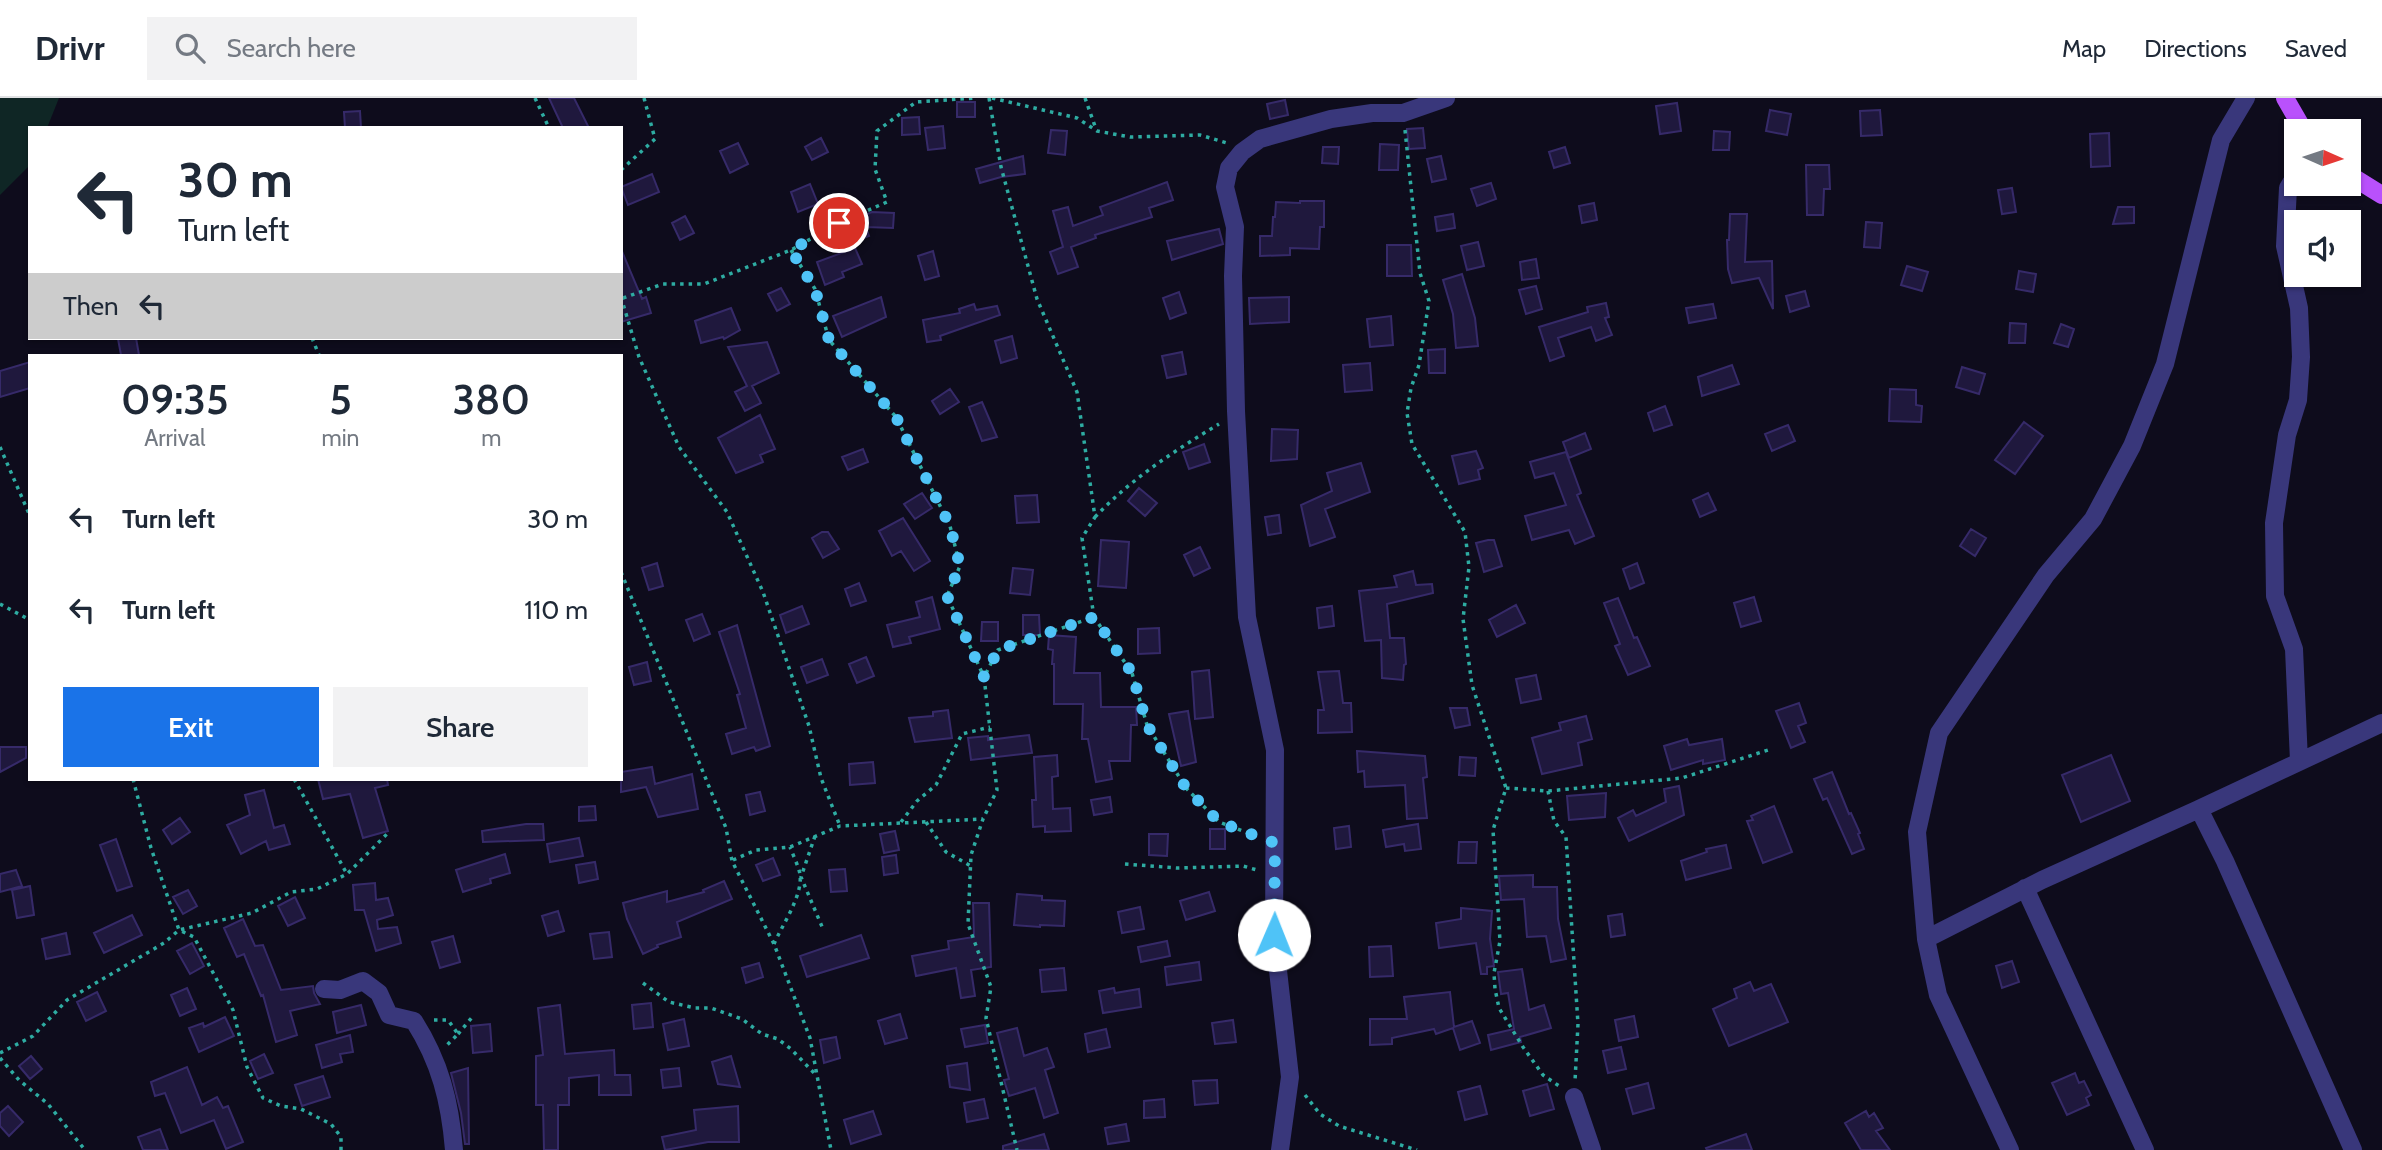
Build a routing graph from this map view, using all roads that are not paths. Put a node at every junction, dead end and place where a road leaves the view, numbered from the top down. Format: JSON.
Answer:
{"nodes":[{"id":1,"x":1446,"y":98,"type":"edge"},
{"id":2,"x":2246,"y":98,"type":"edge"},
{"id":3,"x":2286,"y":98,"type":"edge"},
{"id":4,"x":2297,"y":119,"type":"edge"},
{"id":5,"x":2361,"y":182,"type":"edge"},
{"id":6,"x":2382,"y":195,"type":"edge"},
{"id":7,"x":2287,"y":196,"type":"edge"},
{"id":8,"x":2382,"y":723,"type":"edge"},
{"id":9,"x":2299,"y":761,"type":"junction"},
{"id":10,"x":2199,"y":809,"type":"junction"},
{"id":11,"x":2025,"y":888,"type":"junction"},
{"id":12,"x":1926,"y":939,"type":"junction"},
{"id":13,"x":324,"y":989,"type":"dead end"},
{"id":14,"x":1574,"y":1097,"type":"road end"},
{"id":15,"x":454,"y":1150,"type":"edge"},
{"id":16,"x":1280,"y":1150,"type":"edge"},
{"id":17,"x":1592,"y":1150,"type":"edge"},
{"id":18,"x":2010,"y":1150,"type":"edge"},
{"id":19,"x":2145,"y":1150,"type":"edge"},
{"id":20,"x":2353,"y":1150,"type":"edge"}],
"edges":[{"from":1,"to":16,"type":"street"},
{"from":2,"to":12,"type":"street"},
{"from":3,"to":4,"type":"main road"},
{"from":5,"to":6,"type":"main road"},
{"from":7,"to":9,"type":"street"},
{"from":8,"to":9,"type":"street"},
{"from":9,"to":10,"type":"street"},
{"from":10,"to":11,"type":"street"},
{"from":10,"to":20,"type":"street"},
{"from":11,"to":12,"type":"street"},
{"from":11,"to":19,"type":"street"},
{"from":12,"to":18,"type":"street"},
{"from":13,"to":15,"type":"street"},
{"from":14,"to":17,"type":"street"}]}
